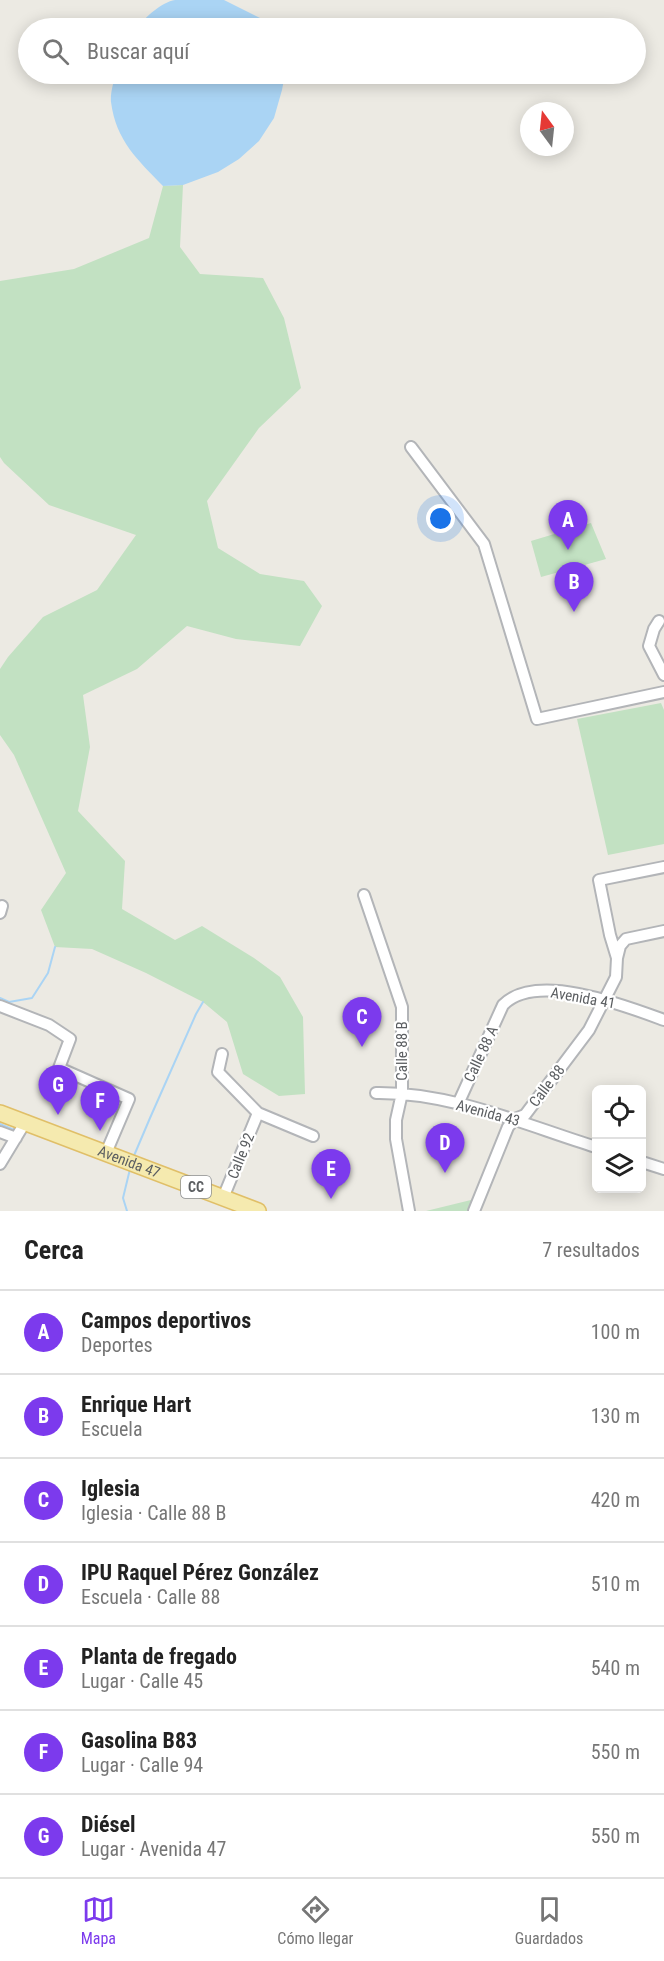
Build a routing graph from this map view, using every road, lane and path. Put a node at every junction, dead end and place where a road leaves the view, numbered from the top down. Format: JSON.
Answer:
{"nodes":[{"id":1,"x":411,"y":447,"type":"dead end"},
{"id":2,"x":659,"y":621,"type":"dead end"},
{"id":3,"x":664,"y":675,"type":"edge"},
{"id":4,"x":664,"y":692,"type":"edge"},
{"id":5,"x":664,"y":867,"type":"edge"},
{"id":6,"x":364,"y":895,"type":"dead end"},
{"id":7,"x":664,"y":931,"type":"edge"},
{"id":8,"x":617,"y":958,"type":"junction"},
{"id":9,"x":606,"y":999,"type":"junction"},
{"id":10,"x":504,"y":1005,"type":"joint"},
{"id":11,"x":0,"y":1006,"type":"edge"},
{"id":12,"x":664,"y":1020,"type":"edge"},
{"id":13,"x":222,"y":1054,"type":"dead end"},
{"id":14,"x":376,"y":1093,"type":"dead end"},
{"id":15,"x":402,"y":1093,"type":"junction"},
{"id":16,"x":458,"y":1104,"type":"junction"},
{"id":17,"x":0,"y":1113,"type":"edge"},
{"id":18,"x":258,"y":1113,"type":"junction"},
{"id":19,"x":514,"y":1119,"type":"junction"},
{"id":20,"x":26,"y":1121,"type":"junction"},
{"id":21,"x":0,"y":1132,"type":"edge"},
{"id":22,"x":313,"y":1136,"type":"dead end"},
{"id":23,"x":16,"y":1138,"type":"junction"},
{"id":24,"x":592,"y":1145,"type":"edge"},
{"id":25,"x":106,"y":1153,"type":"junction"},
{"id":26,"x":646,"y":1163,"type":"edge"},
{"id":27,"x":0,"y":1164,"type":"edge"},
{"id":28,"x":664,"y":1169,"type":"edge"},
{"id":29,"x":224,"y":1198,"type":"junction"},
{"id":30,"x":258,"y":1211,"type":"edge"},
{"id":31,"x":409,"y":1211,"type":"edge"},
{"id":32,"x":474,"y":1211,"type":"edge"}],
"edges":[{"from":1,"to":4,"type":"street"},
{"from":2,"to":3,"type":"street"},
{"from":5,"to":8,"type":"street","name":"Calle 88"},
{"from":6,"to":15,"type":"street","name":"Calle 88 B"},
{"from":7,"to":8,"type":"street","name":"Calle 88"},
{"from":8,"to":9,"type":"street","name":"Calle 88"},
{"from":9,"to":10,"type":"street","name":"Avenida 41"},
{"from":9,"to":12,"type":"street","name":"Avenida 41"},
{"from":9,"to":19,"type":"street","name":"Calle 88"},
{"from":10,"to":16,"type":"street","name":"Calle 88 A"},
{"from":11,"to":25,"type":"street"},
{"from":13,"to":18,"type":"street"},
{"from":14,"to":15,"type":"street","name":"Avenida 43"},
{"from":15,"to":16,"type":"street","name":"Avenida 43"},
{"from":15,"to":31,"type":"street","name":"Calle 88 B"},
{"from":16,"to":19,"type":"street","name":"Avenida 43"},
{"from":17,"to":20,"type":"main road","name":"Avenida 47","number":"CC"},
{"from":18,"to":22,"type":"street"},
{"from":18,"to":29,"type":"street","name":"Calle 92"},
{"from":19,"to":24,"type":"street","name":"Avenida 43"},
{"from":19,"to":32,"type":"street","name":"Calle 88"},
{"from":20,"to":23,"type":"street"},
{"from":20,"to":25,"type":"main road","name":"Avenida 47","number":"CC"},
{"from":21,"to":23,"type":"street"},
{"from":23,"to":27,"type":"street"},
{"from":25,"to":29,"type":"main road","name":"Avenida 47","number":"CC"},
{"from":26,"to":28,"type":"street"},
{"from":29,"to":30,"type":"main road","name":"Avenida 47","number":"CC"}]}
